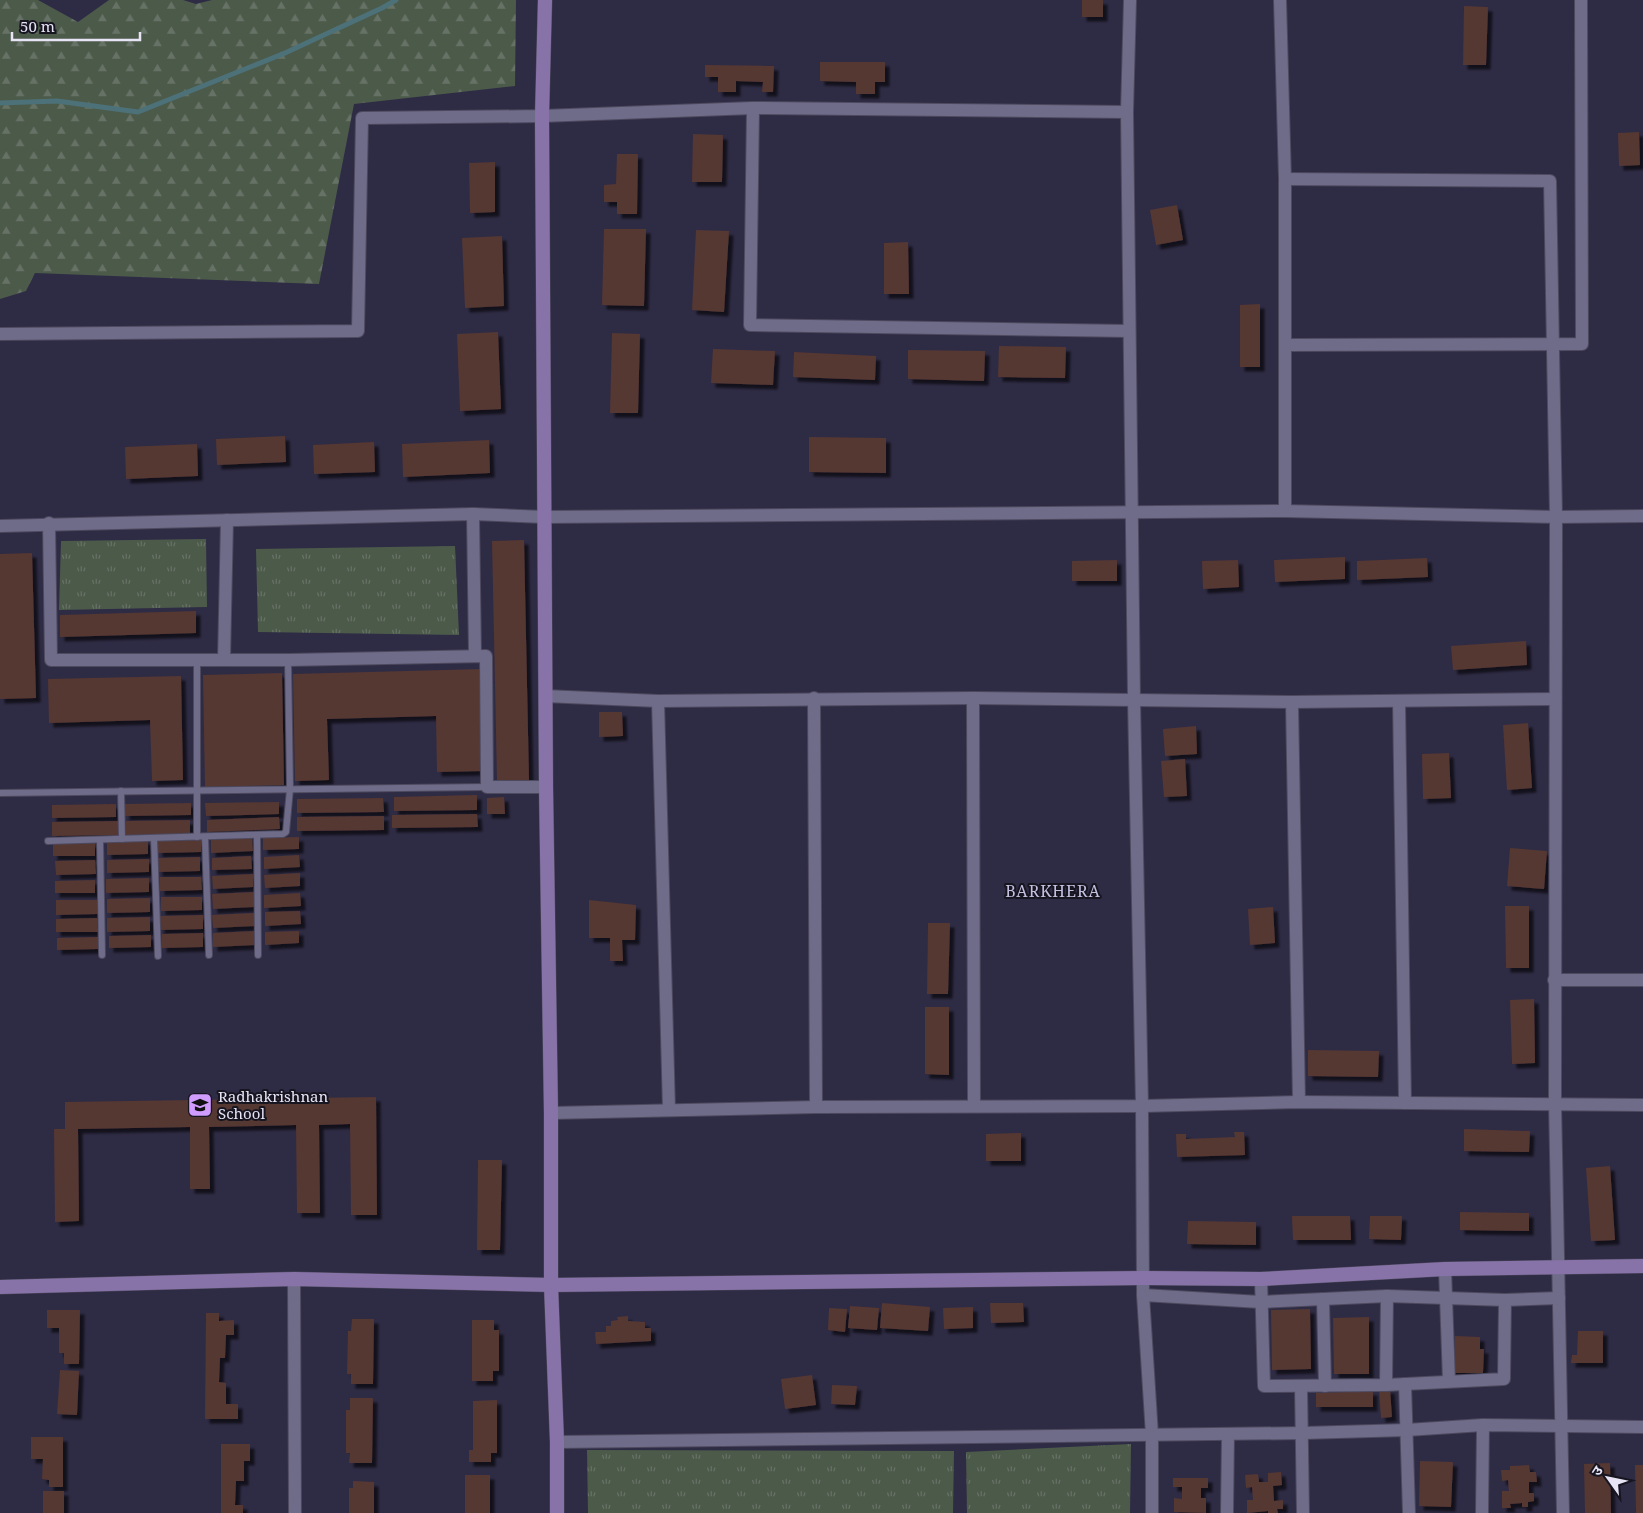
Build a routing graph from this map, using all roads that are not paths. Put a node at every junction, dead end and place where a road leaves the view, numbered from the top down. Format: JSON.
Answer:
{"nodes":[{"id":1,"x":545,"y":0,"type":"edge"},
{"id":2,"x":1130,"y":0,"type":"edge"},
{"id":3,"x":1280,"y":0,"type":"edge"},
{"id":4,"x":1581,"y":0,"type":"edge"},
{"id":5,"x":753,"y":108,"type":"junction"},
{"id":6,"x":1127,"y":112,"type":"junction"},
{"id":7,"x":542,"y":116,"type":"junction"},
{"id":8,"x":1285,"y":179,"type":"junction"},
{"id":9,"x":1129,"y":331,"type":"junction"},
{"id":10,"x":0,"y":334,"type":"edge"},
{"id":11,"x":1552,"y":344,"type":"junction"},
{"id":12,"x":1286,"y":345,"type":"junction"},
{"id":13,"x":1285,"y":512,"type":"junction"},
{"id":14,"x":1131,"y":513,"type":"junction"},
{"id":15,"x":473,"y":514,"type":"junction"},
{"id":16,"x":1643,"y":516,"type":"edge"},
{"id":17,"x":544,"y":517,"type":"junction"},
{"id":18,"x":1556,"y":517,"type":"junction"},
{"id":19,"x":227,"y":520,"type":"junction"},
{"id":20,"x":49,"y":523,"type":"junction"},
{"id":21,"x":0,"y":526,"type":"edge"},
{"id":22,"x":475,"y":655,"type":"junction"},
{"id":23,"x":197,"y":660,"type":"junction"},
{"id":24,"x":224,"y":660,"type":"junction"},
{"id":25,"x":288,"y":660,"type":"junction"},
{"id":26,"x":546,"y":696,"type":"junction"},
{"id":27,"x":814,"y":698,"type":"junction"},
{"id":28,"x":972,"y":698,"type":"junction"},
{"id":29,"x":1134,"y":699,"type":"junction"},
{"id":30,"x":1556,"y":699,"type":"junction"},
{"id":31,"x":658,"y":701,"type":"junction"},
{"id":32,"x":1399,"y":701,"type":"junction"},
{"id":33,"x":1292,"y":702,"type":"junction"},
{"id":34,"x":487,"y":787,"type":"junction"},
{"id":35,"x":546,"y":787,"type":"junction"},
{"id":36,"x":290,"y":789,"type":"junction"},
{"id":37,"x":121,"y":791,"type":"junction"},
{"id":38,"x":196,"y":791,"type":"junction"},
{"id":39,"x":0,"y":793,"type":"edge"},
{"id":40,"x":257,"y":835,"type":"junction"},
{"id":41,"x":205,"y":836,"type":"junction"},
{"id":42,"x":197,"y":837,"type":"junction"},
{"id":43,"x":154,"y":838,"type":"junction"},
{"id":44,"x":122,"y":839,"type":"junction"},
{"id":45,"x":100,"y":840,"type":"junction"},
{"id":46,"x":48,"y":842,"type":"dead end"},
{"id":47,"x":102,"y":955,"type":"dead end"},
{"id":48,"x":209,"y":955,"type":"dead end"},
{"id":49,"x":258,"y":955,"type":"dead end"},
{"id":50,"x":158,"y":956,"type":"dead end"},
{"id":51,"x":1554,"y":980,"type":"junction"},
{"id":52,"x":1643,"y":980,"type":"edge"},
{"id":53,"x":1299,"y":1102,"type":"junction"},
{"id":54,"x":1555,"y":1102,"type":"junction"},
{"id":55,"x":1405,"y":1103,"type":"junction"},
{"id":56,"x":1643,"y":1104,"type":"edge"},
{"id":57,"x":974,"y":1106,"type":"junction"},
{"id":58,"x":1142,"y":1106,"type":"junction"},
{"id":59,"x":816,"y":1107,"type":"junction"},
{"id":60,"x":669,"y":1110,"type":"junction"},
{"id":61,"x":551,"y":1113,"type":"junction"},
{"id":62,"x":1643,"y":1266,"type":"edge"},
{"id":63,"x":1560,"y":1267,"type":"junction"},
{"id":64,"x":1445,"y":1269,"type":"junction"},
{"id":65,"x":1143,"y":1278,"type":"junction"},
{"id":66,"x":294,"y":1279,"type":"junction"},
{"id":67,"x":1261,"y":1279,"type":"junction"},
{"id":68,"x":551,"y":1285,"type":"junction"},
{"id":69,"x":0,"y":1287,"type":"edge"},
{"id":70,"x":1143,"y":1294,"type":"junction"},
{"id":71,"x":1387,"y":1296,"type":"junction"},
{"id":72,"x":1446,"y":1297,"type":"junction"},
{"id":73,"x":1559,"y":1298,"type":"junction"},
{"id":74,"x":1323,"y":1299,"type":"junction"},
{"id":75,"x":1505,"y":1300,"type":"junction"},
{"id":76,"x":1260,"y":1302,"type":"junction"},
{"id":77,"x":1449,"y":1381,"type":"junction"},
{"id":78,"x":1405,"y":1384,"type":"junction"},
{"id":79,"x":1386,"y":1385,"type":"junction"},
{"id":80,"x":1302,"y":1386,"type":"junction"},
{"id":81,"x":1325,"y":1386,"type":"junction"},
{"id":82,"x":1563,"y":1424,"type":"junction"},
{"id":83,"x":1482,"y":1425,"type":"junction"},
{"id":84,"x":1643,"y":1427,"type":"edge"},
{"id":85,"x":1407,"y":1430,"type":"junction"},
{"id":86,"x":1303,"y":1433,"type":"junction"},
{"id":87,"x":1228,"y":1434,"type":"junction"},
{"id":88,"x":1152,"y":1435,"type":"junction"},
{"id":89,"x":557,"y":1442,"type":"junction"},
{"id":90,"x":295,"y":1513,"type":"edge"},
{"id":91,"x":557,"y":1513,"type":"edge"},
{"id":92,"x":1152,"y":1513,"type":"edge"},
{"id":93,"x":1228,"y":1513,"type":"edge"},
{"id":94,"x":1303,"y":1513,"type":"edge"},
{"id":95,"x":1409,"y":1513,"type":"edge"},
{"id":96,"x":1482,"y":1513,"type":"edge"},
{"id":97,"x":1563,"y":1513,"type":"edge"}],
"edges":[{"from":1,"to":7,"type":"main road"},
{"from":2,"to":6,"type":"street"},
{"from":3,"to":8,"type":"street"},
{"from":4,"to":11,"type":"street"},
{"from":5,"to":6,"type":"street"},
{"from":5,"to":7,"type":"street"},
{"from":5,"to":9,"type":"street"},
{"from":6,"to":9,"type":"street"},
{"from":7,"to":10,"type":"street"},
{"from":7,"to":17,"type":"main road"},
{"from":8,"to":11,"type":"street"},
{"from":8,"to":12,"type":"street"},
{"from":9,"to":14,"type":"street"},
{"from":11,"to":12,"type":"street"},
{"from":11,"to":18,"type":"street"},
{"from":12,"to":13,"type":"street"},
{"from":13,"to":14,"type":"street"},
{"from":13,"to":18,"type":"street"},
{"from":14,"to":17,"type":"street"},
{"from":14,"to":29,"type":"street"},
{"from":15,"to":17,"type":"street"},
{"from":15,"to":19,"type":"street"},
{"from":15,"to":22,"type":"street"},
{"from":16,"to":18,"type":"street"},
{"from":17,"to":26,"type":"main road"},
{"from":18,"to":30,"type":"street"},
{"from":19,"to":20,"type":"street"},
{"from":19,"to":24,"type":"street"},
{"from":20,"to":21,"type":"street"},
{"from":20,"to":23,"type":"street"},
{"from":22,"to":25,"type":"street"},
{"from":22,"to":34,"type":"street"},
{"from":23,"to":24,"type":"street"},
{"from":23,"to":38,"type":"lane"},
{"from":24,"to":25,"type":"street"},
{"from":25,"to":36,"type":"lane"},
{"from":26,"to":31,"type":"street"},
{"from":26,"to":35,"type":"main road"},
{"from":27,"to":28,"type":"street"},
{"from":27,"to":31,"type":"street"},
{"from":27,"to":59,"type":"street"},
{"from":28,"to":29,"type":"street"},
{"from":28,"to":57,"type":"street"},
{"from":29,"to":33,"type":"street"},
{"from":29,"to":58,"type":"street"},
{"from":30,"to":32,"type":"street"},
{"from":30,"to":51,"type":"street"},
{"from":31,"to":60,"type":"street"},
{"from":32,"to":33,"type":"street"},
{"from":32,"to":55,"type":"street"},
{"from":33,"to":53,"type":"street"},
{"from":34,"to":35,"type":"street"},
{"from":34,"to":36,"type":"lane"},
{"from":35,"to":61,"type":"main road"},
{"from":36,"to":38,"type":"lane"},
{"from":36,"to":40,"type":"lane"},
{"from":37,"to":38,"type":"lane"},
{"from":37,"to":39,"type":"lane"},
{"from":37,"to":44,"type":"lane"},
{"from":38,"to":42,"type":"lane"},
{"from":40,"to":41,"type":"lane"},
{"from":40,"to":49,"type":"lane"},
{"from":41,"to":42,"type":"lane"},
{"from":41,"to":48,"type":"lane"},
{"from":42,"to":43,"type":"lane"},
{"from":43,"to":44,"type":"lane"},
{"from":43,"to":50,"type":"lane"},
{"from":44,"to":45,"type":"lane"},
{"from":45,"to":46,"type":"lane"},
{"from":45,"to":47,"type":"lane"},
{"from":51,"to":52,"type":"street"},
{"from":51,"to":54,"type":"street"},
{"from":53,"to":55,"type":"street"},
{"from":53,"to":58,"type":"street"},
{"from":54,"to":55,"type":"street"},
{"from":54,"to":56,"type":"street"},
{"from":54,"to":63,"type":"street"},
{"from":57,"to":58,"type":"street"},
{"from":57,"to":59,"type":"street"},
{"from":58,"to":65,"type":"street"},
{"from":59,"to":60,"type":"street"},
{"from":60,"to":61,"type":"street"},
{"from":61,"to":68,"type":"main road"},
{"from":62,"to":63,"type":"main road"},
{"from":63,"to":64,"type":"main road"},
{"from":63,"to":73,"type":"street"},
{"from":64,"to":67,"type":"main road"},
{"from":64,"to":72,"type":"street"},
{"from":65,"to":67,"type":"main road"},
{"from":65,"to":68,"type":"main road"},
{"from":65,"to":70,"type":"street"},
{"from":66,"to":68,"type":"main road"},
{"from":66,"to":69,"type":"main road"},
{"from":66,"to":90,"type":"street"},
{"from":67,"to":76,"type":"street"},
{"from":68,"to":89,"type":"main road"},
{"from":70,"to":76,"type":"street"},
{"from":70,"to":88,"type":"street"},
{"from":71,"to":72,"type":"street"},
{"from":71,"to":74,"type":"street"},
{"from":71,"to":79,"type":"street"},
{"from":72,"to":75,"type":"street"},
{"from":72,"to":77,"type":"street"},
{"from":73,"to":75,"type":"street"},
{"from":73,"to":82,"type":"street"},
{"from":74,"to":76,"type":"street"},
{"from":74,"to":81,"type":"street"},
{"from":75,"to":77,"type":"street"},
{"from":76,"to":80,"type":"street"},
{"from":77,"to":78,"type":"street"},
{"from":78,"to":79,"type":"street"},
{"from":78,"to":85,"type":"street"},
{"from":79,"to":81,"type":"street"},
{"from":80,"to":81,"type":"street"},
{"from":80,"to":86,"type":"street"},
{"from":82,"to":83,"type":"street"},
{"from":82,"to":84,"type":"street"},
{"from":82,"to":97,"type":"street"},
{"from":83,"to":85,"type":"street"},
{"from":83,"to":96,"type":"street"},
{"from":85,"to":86,"type":"street"},
{"from":85,"to":95,"type":"street"},
{"from":86,"to":87,"type":"street"},
{"from":86,"to":94,"type":"street"},
{"from":87,"to":88,"type":"street"},
{"from":87,"to":93,"type":"street"},
{"from":88,"to":89,"type":"street"},
{"from":88,"to":92,"type":"street"},
{"from":89,"to":91,"type":"main road"}]}
